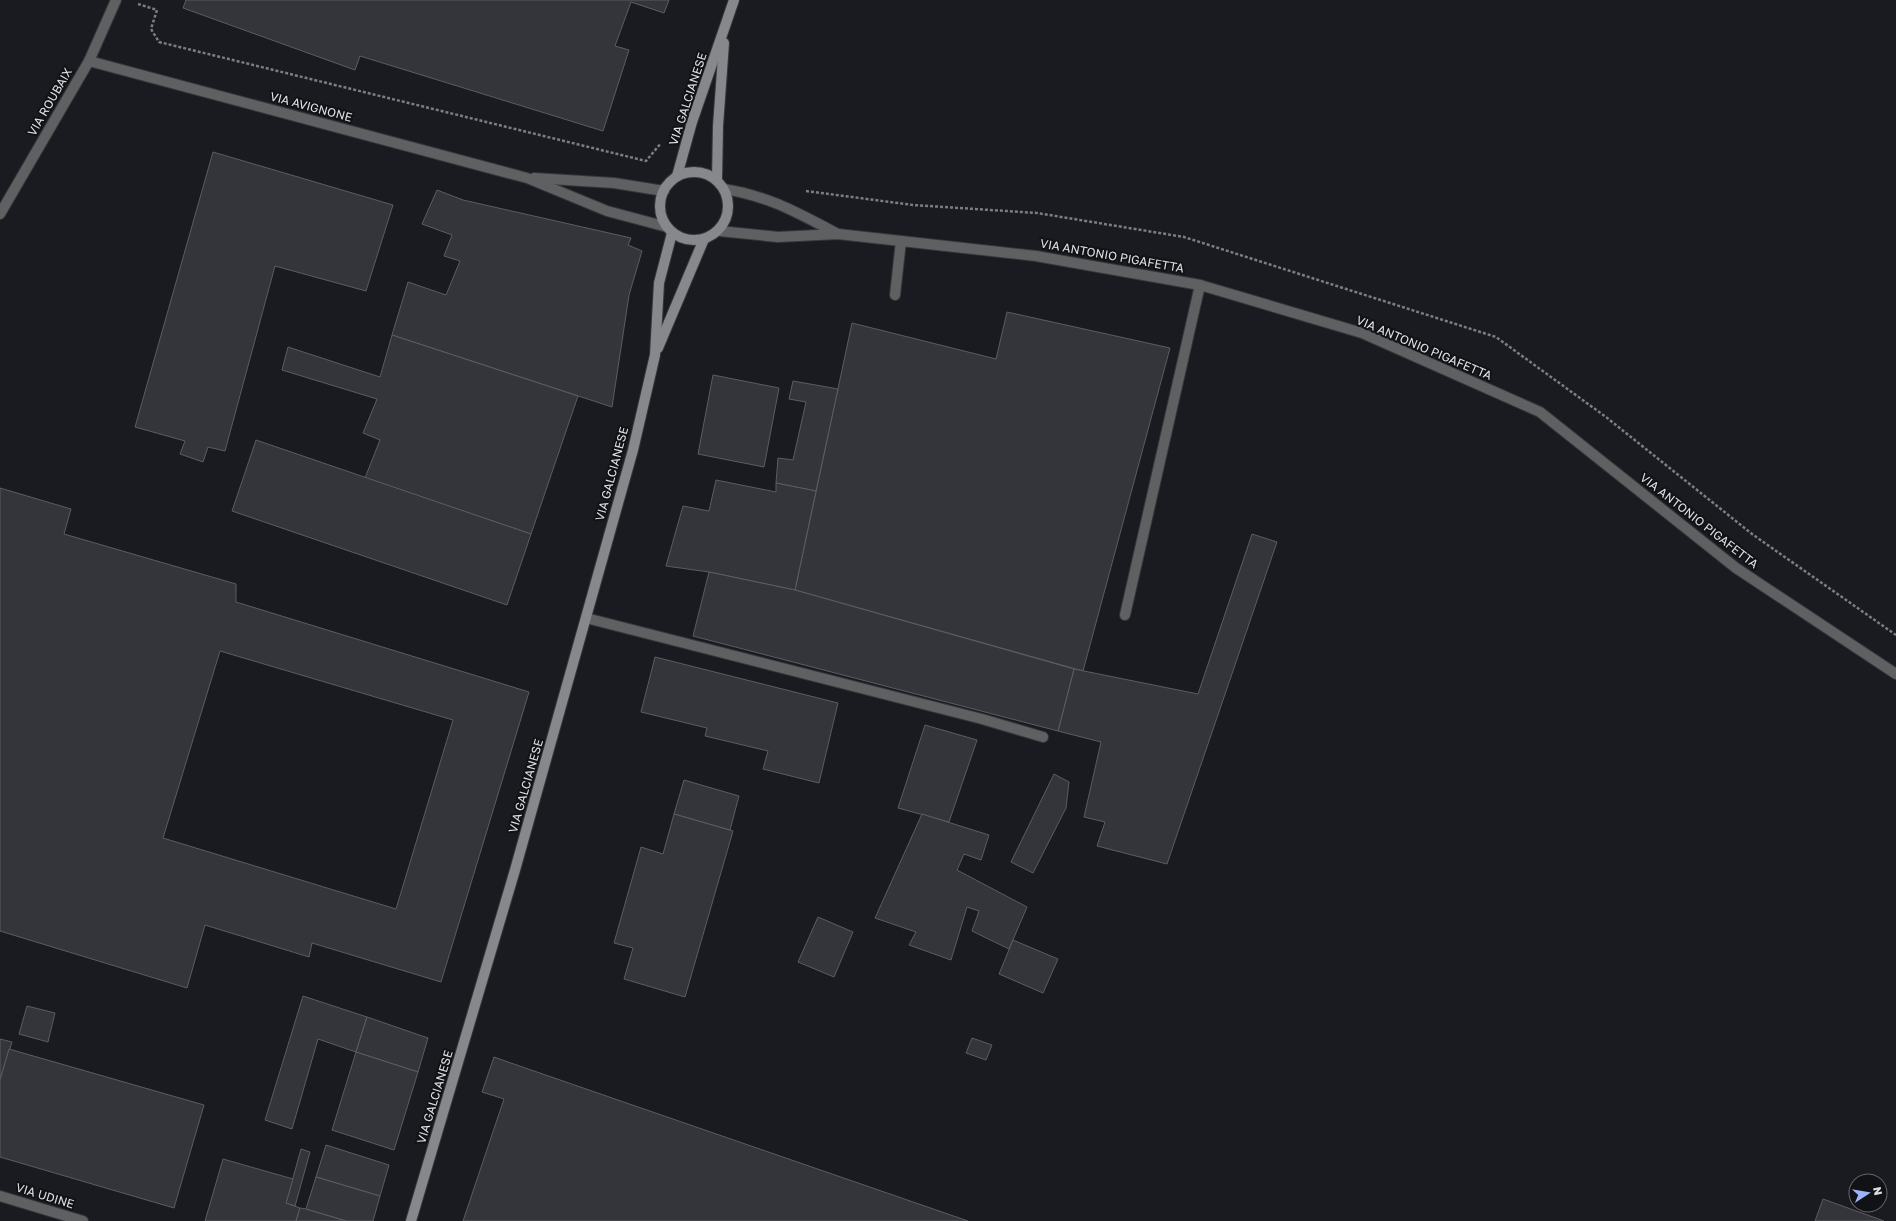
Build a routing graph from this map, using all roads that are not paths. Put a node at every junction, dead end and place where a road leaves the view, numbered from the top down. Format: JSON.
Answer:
{"nodes":[{"id":1,"x":116,"y":0,"type":"edge"},
{"id":2,"x":734,"y":0,"type":"edge"},
{"id":3,"x":725,"y":31,"type":"junction"},
{"id":4,"x":89,"y":61,"type":"junction"},
{"id":5,"x":677,"y":176,"type":"junction"},
{"id":6,"x":527,"y":178,"type":"junction"},
{"id":7,"x":717,"y":180,"type":"junction"},
{"id":8,"x":724,"y":189,"type":"junction"},
{"id":9,"x":664,"y":191,"type":"junction"},
{"id":10,"x":0,"y":214,"type":"edge"},
{"id":11,"x":670,"y":230,"type":"junction"},
{"id":12,"x":718,"y":231,"type":"junction"},
{"id":13,"x":838,"y":234,"type":"junction"},
{"id":14,"x":704,"y":239,"type":"junction"},
{"id":15,"x":901,"y":241,"type":"junction"},
{"id":16,"x":1200,"y":285,"type":"junction"},
{"id":17,"x":895,"y":295,"type":"dead end"},
{"id":18,"x":655,"y":355,"type":"junction"},
{"id":19,"x":1125,"y":615,"type":"dead end"},
{"id":20,"x":586,"y":618,"type":"junction"},
{"id":21,"x":1896,"y":674,"type":"edge"},
{"id":22,"x":1043,"y":737,"type":"dead end"},
{"id":23,"x":0,"y":1196,"type":"edge"},
{"id":24,"x":83,"y":1221,"type":"edge"},
{"id":25,"x":412,"y":1221,"type":"edge"}],
"edges":[{"from":1,"to":4,"type":"street","name":"VIA ROUBAIX"},
{"from":2,"to":3,"type":"street","name":"VIA GALCIANESE"},
{"from":3,"to":5,"type":"street","name":"VIA GALCIANESE"},
{"from":3,"to":7,"type":"street","name":"VIA GALCIANESE"},
{"from":4,"to":6,"type":"street","name":"VIA AVIGNONE"},
{"from":4,"to":10,"type":"street","name":"VIA ROUBAIX"},
{"from":5,"to":7,"type":"street"},
{"from":5,"to":9,"type":"street","name":"VIA GALCIANESE"},
{"from":6,"to":9,"type":"street","name":"VIA AVIGNONE"},
{"from":6,"to":11,"type":"street","name":"VIA AVIGNONE"},
{"from":7,"to":8,"type":"street"},
{"from":8,"to":12,"type":"street"},
{"from":8,"to":13,"type":"street","name":"VIA ANTONIO PIGAFETTA"},
{"from":9,"to":11,"type":"street","name":"VIA GALCIANESE"},
{"from":11,"to":14,"type":"street"},
{"from":11,"to":18,"type":"street","name":"VIA GALCIANESE"},
{"from":12,"to":13,"type":"street","name":"VIA ANTONIO PIGAFETTA"},
{"from":12,"to":14,"type":"street"},
{"from":13,"to":15,"type":"street","name":"VIA ANTONIO PIGAFETTA"},
{"from":14,"to":18,"type":"street","name":"VIA GALCIANESE"},
{"from":15,"to":16,"type":"street","name":"VIA ANTONIO PIGAFETTA"},
{"from":15,"to":17,"type":"street"},
{"from":16,"to":19,"type":"street"},
{"from":16,"to":21,"type":"street","name":"VIA ANTONIO PIGAFETTA"},
{"from":18,"to":20,"type":"street","name":"VIA GALCIANESE"},
{"from":20,"to":22,"type":"street"},
{"from":20,"to":25,"type":"street","name":"VIA GALCIANESE"},
{"from":23,"to":24,"type":"street","name":"VIA UDINE"}]}
